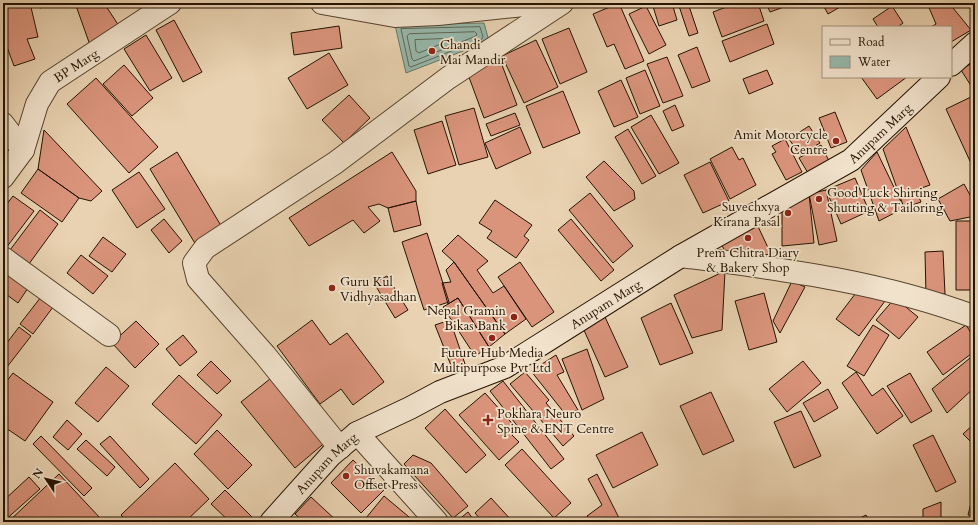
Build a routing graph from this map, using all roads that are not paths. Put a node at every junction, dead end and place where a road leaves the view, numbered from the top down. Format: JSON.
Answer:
{"nodes":[{"id":1,"x":170,"y":3,"type":"edge"},
{"id":2,"x":322,"y":3,"type":"edge"},
{"id":3,"x":544,"y":3,"type":"edge"},
{"id":4,"x":562,"y":3,"type":"edge"},
{"id":5,"x":464,"y":7,"type":"edge"},
{"id":6,"x":975,"y":43,"type":"edge"},
{"id":7,"x":952,"y":64,"type":"edge"},
{"id":8,"x":938,"y":78,"type":"edge"},
{"id":9,"x":3,"y":124,"type":"edge"},
{"id":10,"x":23,"y":150,"type":"junction"},
{"id":11,"x":3,"y":177,"type":"edge"},
{"id":12,"x":681,"y":256,"type":"junction"},
{"id":13,"x":3,"y":258,"type":"edge"},
{"id":14,"x":975,"y":317,"type":"edge"},
{"id":15,"x":109,"y":335,"type":"dead end"},
{"id":16,"x":357,"y":433,"type":"junction"},
{"id":17,"x":340,"y":448,"type":"junction"},
{"id":18,"x":271,"y":522,"type":"edge"},
{"id":19,"x":437,"y":522,"type":"edge"}],
"edges":[{"from":1,"to":10,"type":"street","name":"BP Marg"},
{"from":2,"to":5,"type":"street"},
{"from":3,"to":5,"type":"street"},
{"from":4,"to":17,"type":"street"},
{"from":6,"to":7,"type":"street"},
{"from":8,"to":12,"type":"street","name":"Anupam Marg"},
{"from":9,"to":10,"type":"street"},
{"from":10,"to":11,"type":"street","name":"BP Marg"},
{"from":12,"to":14,"type":"street"},
{"from":12,"to":16,"type":"street","name":"Anupam Marg"},
{"from":13,"to":15,"type":"street"},
{"from":16,"to":17,"type":"street","name":"Anupam Marg"},
{"from":16,"to":19,"type":"street"},
{"from":17,"to":18,"type":"street","name":"Anupam Marg"}]}
